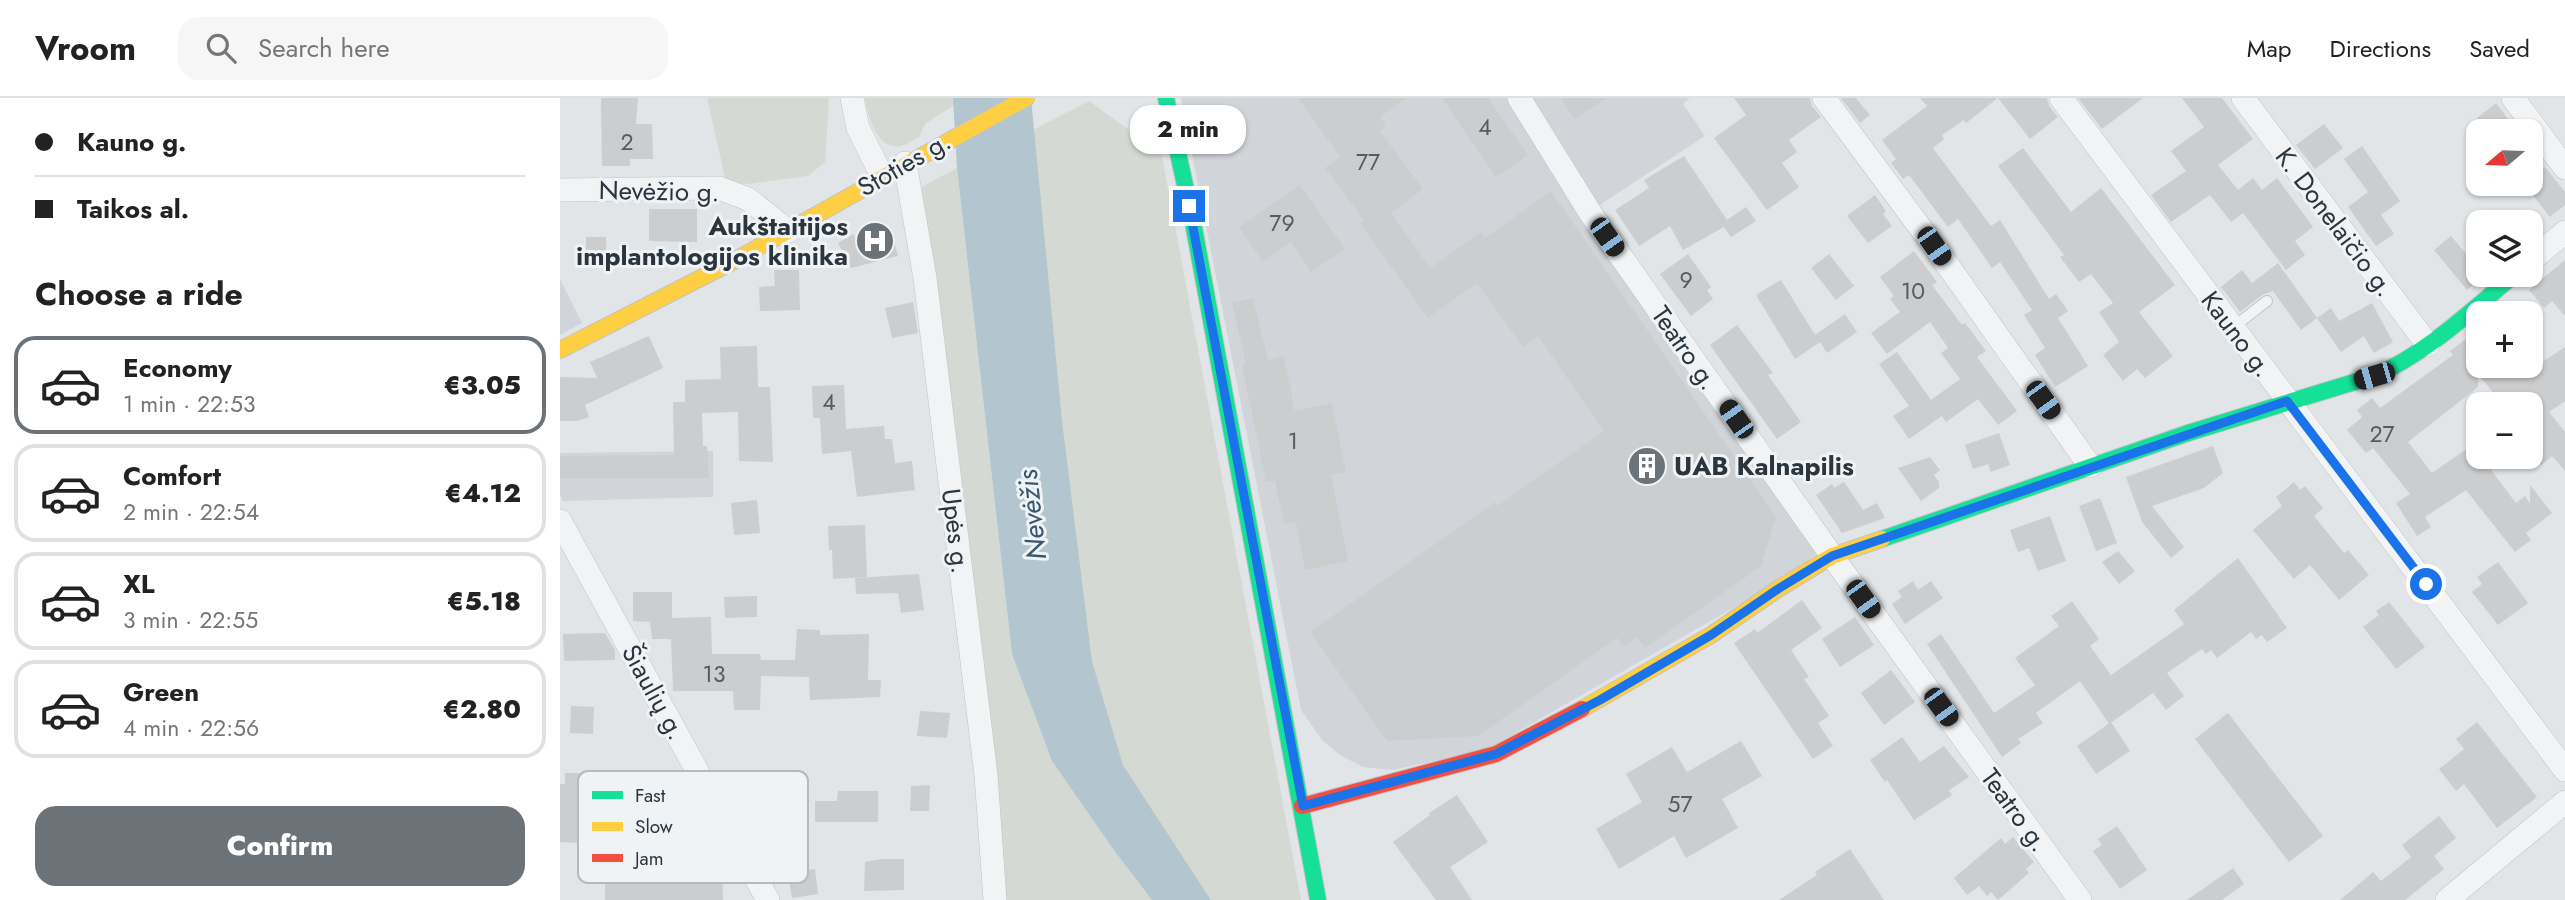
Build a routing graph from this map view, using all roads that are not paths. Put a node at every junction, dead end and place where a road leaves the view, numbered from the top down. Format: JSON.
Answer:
{"nodes":[{"id":1,"x":852,"y":98,"type":"edge"},
{"id":2,"x":1026,"y":98,"type":"edge"},
{"id":3,"x":1166,"y":98,"type":"edge"},
{"id":4,"x":1519,"y":98,"type":"edge"},
{"id":5,"x":1824,"y":98,"type":"edge"},
{"id":6,"x":2061,"y":98,"type":"edge"},
{"id":7,"x":2243,"y":98,"type":"edge"},
{"id":8,"x":2513,"y":98,"type":"edge"},
{"id":9,"x":905,"y":163,"type":"junction"},
{"id":10,"x":2565,"y":168,"type":"edge"},
{"id":11,"x":882,"y":176,"type":"junction"},
{"id":12,"x":560,"y":190,"type":"edge"},
{"id":13,"x":788,"y":231,"type":"junction"},
{"id":14,"x":2565,"y":232,"type":"edge"},
{"id":15,"x":2543,"y":250,"type":"edge"},
{"id":16,"x":2499,"y":287,"type":"edge"},
{"id":17,"x":2267,"y":301,"type":"dead end"},
{"id":18,"x":2232,"y":328,"type":"junction"},
{"id":19,"x":2428,"y":345,"type":"junction"},
{"id":20,"x":560,"y":350,"type":"edge"},
{"id":21,"x":2287,"y":401,"type":"junction"},
{"id":22,"x":2090,"y":466,"type":"junction"},
{"id":23,"x":560,"y":521,"type":"edge"},
{"id":24,"x":1832,"y":556,"type":"junction"},
{"id":25,"x":2565,"y":770,"type":"edge"},
{"id":26,"x":697,"y":771,"type":"edge"},
{"id":27,"x":2565,"y":802,"type":"edge"},
{"id":28,"x":1303,"y":806,"type":"junction"},
{"id":29,"x":759,"y":883,"type":"edge"},
{"id":30,"x":768,"y":900,"type":"edge"},
{"id":31,"x":995,"y":900,"type":"edge"},
{"id":32,"x":1318,"y":900,"type":"edge"},
{"id":33,"x":2080,"y":900,"type":"edge"},
{"id":34,"x":2447,"y":900,"type":"edge"}],
"edges":[{"from":1,"to":11,"type":"street"},
{"from":2,"to":9,"type":"main road","name":"Stoties g."},
{"from":3,"to":28,"type":"main road"},
{"from":4,"to":24,"type":"street","name":"Teatro g."},
{"from":5,"to":22,"type":"street"},
{"from":6,"to":18,"type":"street","name":"Kauno g."},
{"from":7,"to":19,"type":"street","name":"K. Donelaičio g."},
{"from":8,"to":10,"type":"street"},
{"from":9,"to":11,"type":"main road","name":"Stoties g."},
{"from":9,"to":31,"type":"street","name":"Upės g."},
{"from":11,"to":13,"type":"main road","name":"Stoties g."},
{"from":12,"to":13,"type":"street","name":"Nevėžio g."},
{"from":13,"to":20,"type":"main road","name":"Stoties g."},
{"from":14,"to":15,"type":"street"},
{"from":16,"to":19,"type":"main road"},
{"from":17,"to":18,"type":"lane"},
{"from":18,"to":21,"type":"street","name":"Kauno g."},
{"from":19,"to":21,"type":"main road"},
{"from":21,"to":22,"type":"main road"},
{"from":21,"to":25,"type":"street","name":"Kauno g."},
{"from":22,"to":24,"type":"main road"},
{"from":23,"to":26,"type":"street","name":"Šiaulių g."},
{"from":24,"to":28,"type":"main road"},
{"from":24,"to":33,"type":"street","name":"Teatro g."},
{"from":27,"to":34,"type":"street"},
{"from":28,"to":32,"type":"main road"},
{"from":29,"to":30,"type":"street","name":"Šiaulių g."}]}
